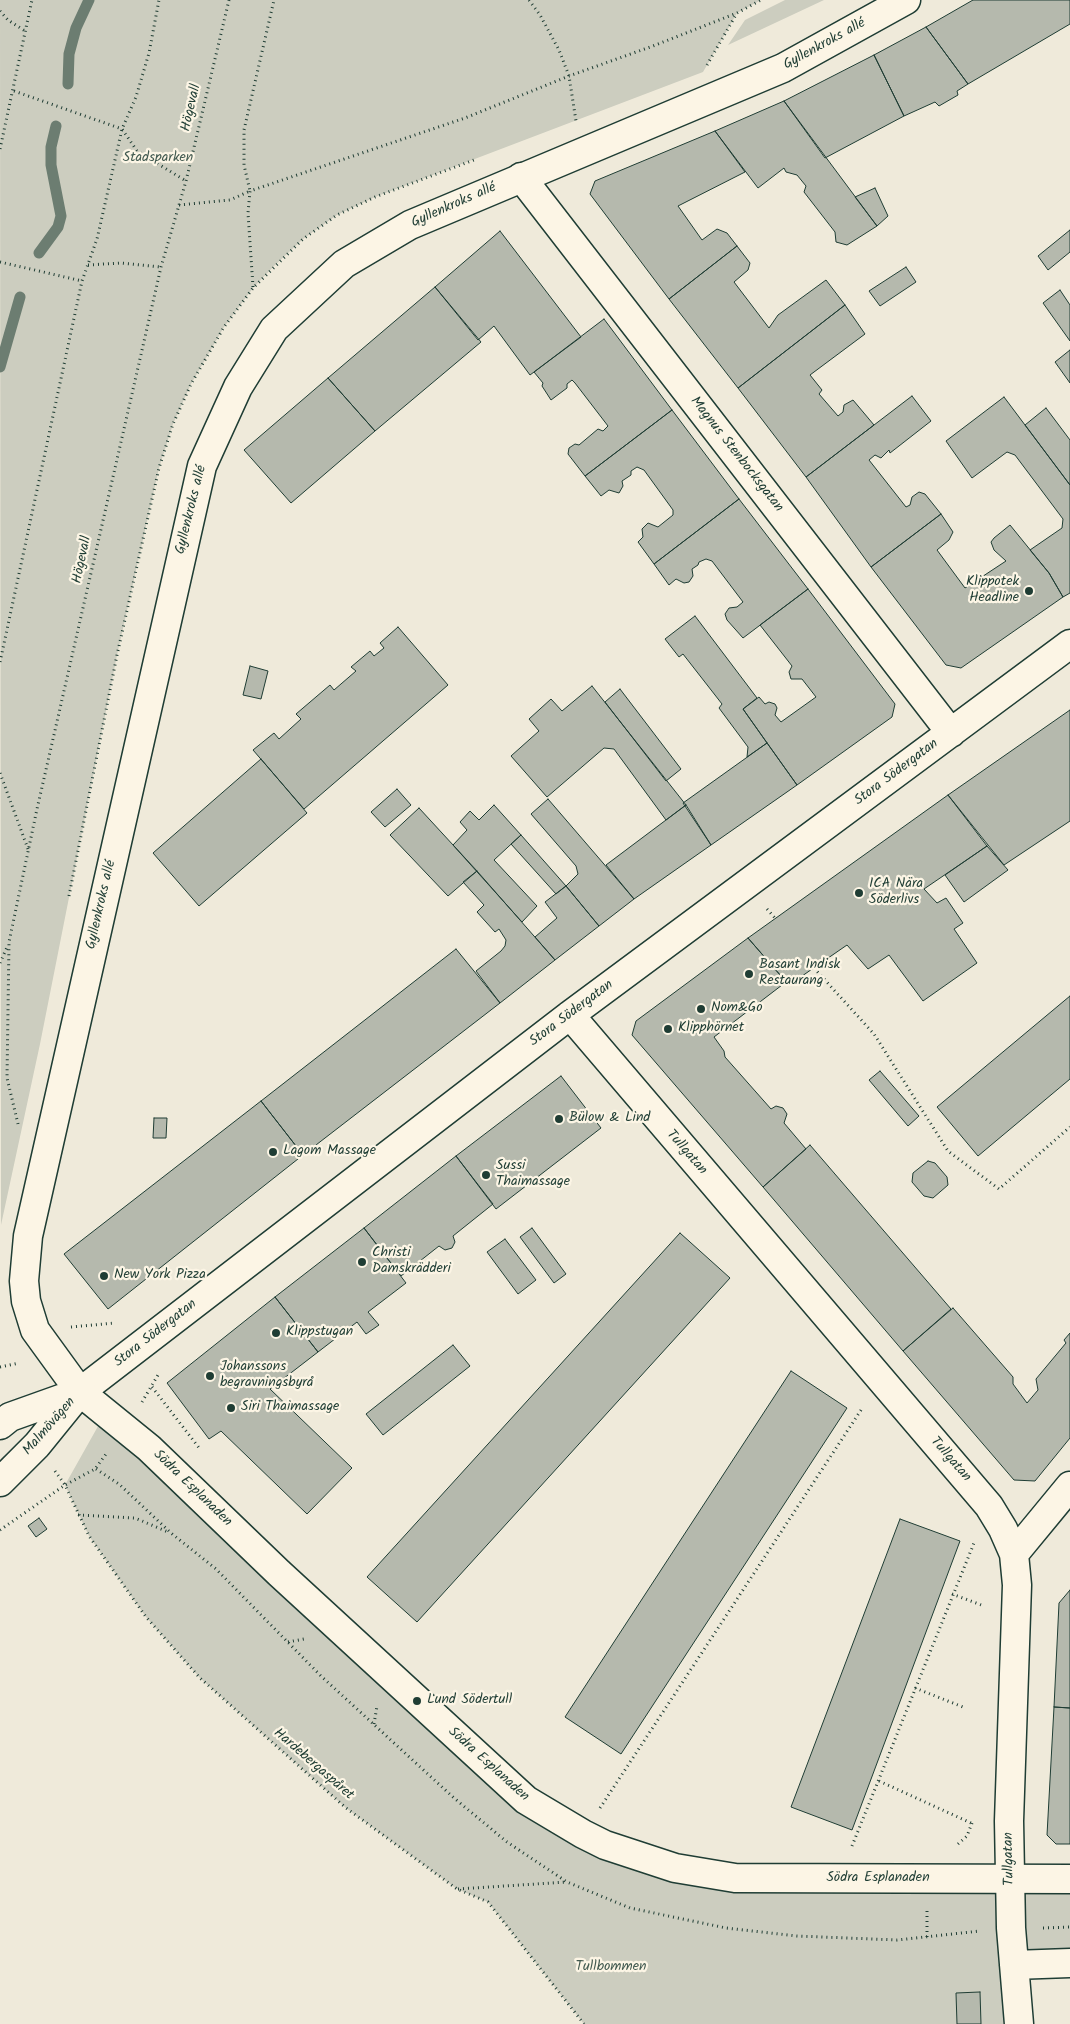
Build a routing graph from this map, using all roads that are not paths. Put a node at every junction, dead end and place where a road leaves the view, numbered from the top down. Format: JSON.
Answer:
{"nodes":[{"id":1,"x":906,"y":0,"type":"edge"},
{"id":2,"x":521,"y":177,"type":"junction"},
{"id":3,"x":1070,"y":644,"type":"edge"},
{"id":4,"x":950,"y":733,"type":"junction"},
{"id":5,"x":570,"y":1015,"type":"junction"},
{"id":6,"x":80,"y":1392,"type":"junction"},
{"id":7,"x":0,"y":1425,"type":"edge"},
{"id":8,"x":0,"y":1482,"type":"edge"},
{"id":9,"x":1070,"y":1486,"type":"edge"},
{"id":10,"x":1014,"y":1554,"type":"junction"},
{"id":11,"x":1070,"y":1878,"type":"edge"},
{"id":12,"x":1010,"y":1880,"type":"junction"},
{"id":13,"x":1070,"y":1963,"type":"edge"},
{"id":14,"x":1014,"y":1965,"type":"junction"},
{"id":15,"x":1019,"y":2024,"type":"edge"}],
"edges":[{"from":1,"to":2,"type":"street","name":"Gyllenkroks allé"},
{"from":2,"to":4,"type":"street","name":"Magnus Stenbocksgatan"},
{"from":2,"to":6,"type":"street","name":"Gyllenkroks allé"},
{"from":3,"to":4,"type":"street","name":"Stora Södergatan"},
{"from":4,"to":5,"type":"street","name":"Stora Södergatan"},
{"from":5,"to":6,"type":"street","name":"Stora Södergatan"},
{"from":5,"to":10,"type":"street","name":"Tullgatan"},
{"from":6,"to":7,"type":"street","name":"Malmövägen"},
{"from":6,"to":8,"type":"street","name":"Malmövägen"},
{"from":6,"to":12,"type":"street","name":"Södra Esplanaden"},
{"from":9,"to":10,"type":"street"},
{"from":10,"to":12,"type":"street","name":"Tullgatan"},
{"from":11,"to":12,"type":"street","name":"Södra Esplanaden"},
{"from":12,"to":14,"type":"street","name":"Tullgatan"},
{"from":13,"to":14,"type":"street"},
{"from":14,"to":15,"type":"street","name":"Tullgatan"}]}
